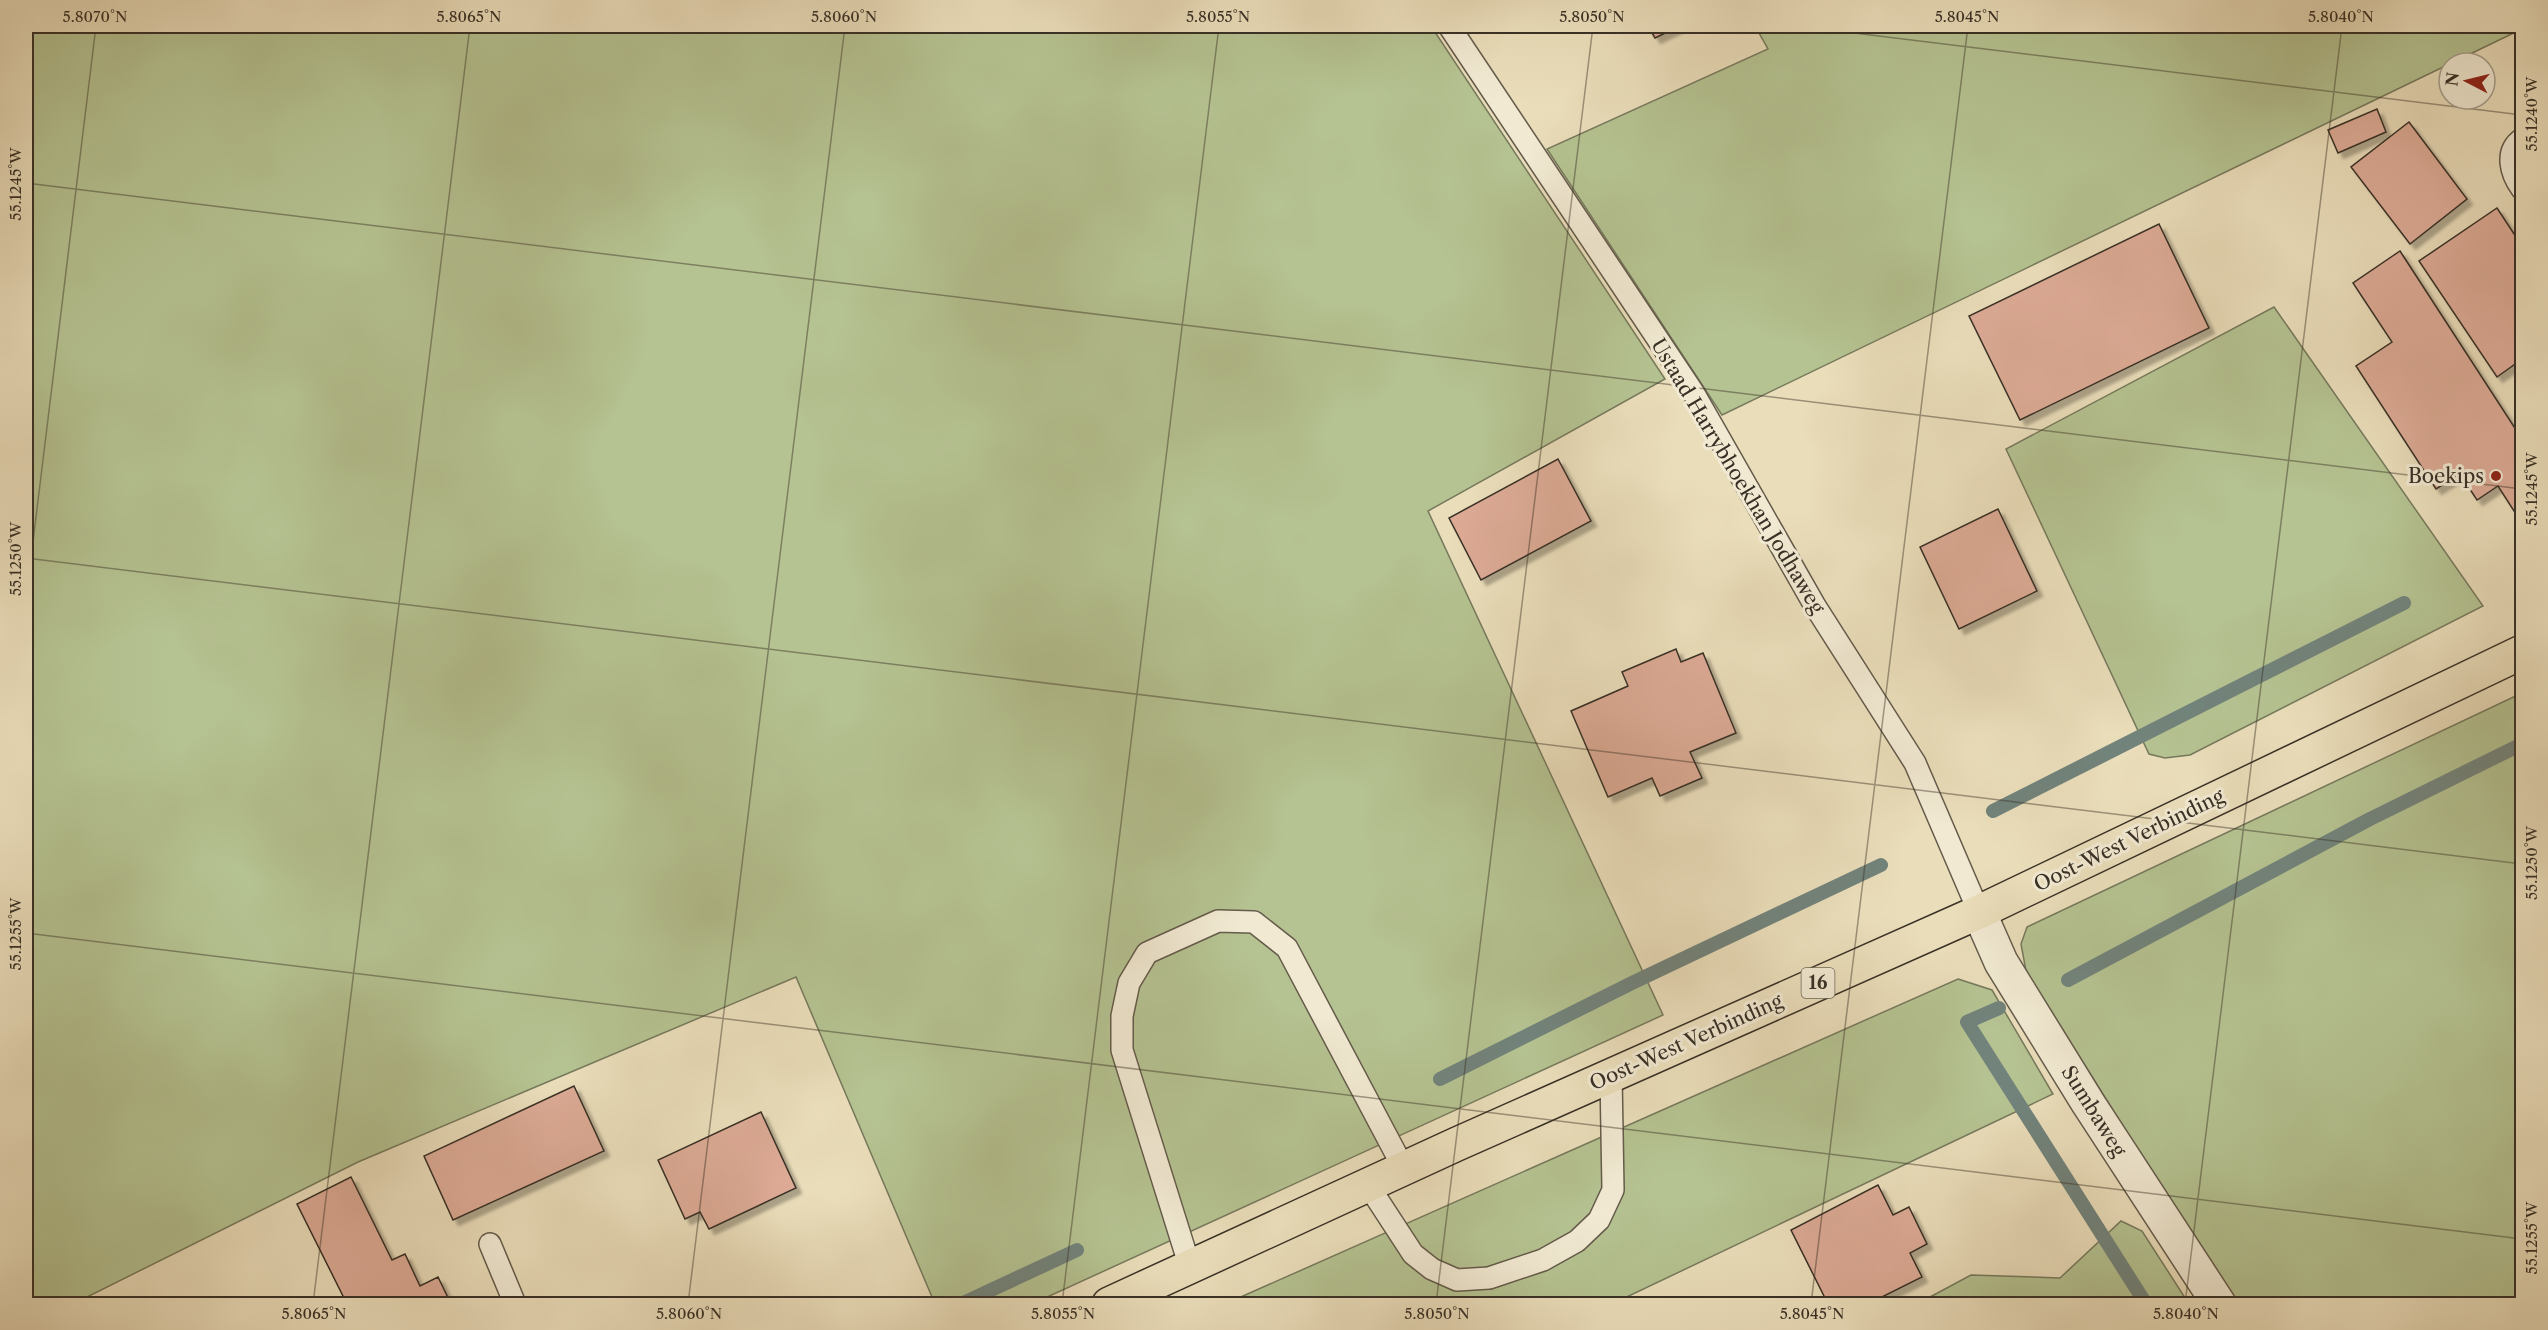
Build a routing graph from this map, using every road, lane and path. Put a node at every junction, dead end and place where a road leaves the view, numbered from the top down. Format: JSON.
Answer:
{"nodes":[{"id":1,"x":1449,"y":26,"type":"edge"},
{"id":2,"x":2523,"y":139,"type":"edge"},
{"id":3,"x":2523,"y":189,"type":"edge"},
{"id":4,"x":2523,"y":652,"type":"edge"},
{"id":5,"x":1979,"y":912,"type":"junction"},
{"id":6,"x":1611,"y":1075,"type":"junction"},
{"id":7,"x":1404,"y":1169,"type":"junction"},
{"id":8,"x":1368,"y":1185,"type":"junction"},
{"id":9,"x":490,"y":1244,"type":"dead end"},
{"id":10,"x":1190,"y":1267,"type":"junction"},
{"id":11,"x":515,"y":1305,"type":"edge"},
{"id":12,"x":1109,"y":1305,"type":"edge"},
{"id":13,"x":2219,"y":1305,"type":"edge"}],
"edges":[{"from":1,"to":5,"type":"lane","name":"Ustaad Harrybhoekhan Jodhaweg"},
{"from":2,"to":3,"type":"lane"},
{"from":4,"to":5,"type":"main road","name":"Oost-West Verbinding","number":"16"},
{"from":5,"to":6,"type":"main road","name":"Oost-West Verbinding","number":"16"},
{"from":5,"to":13,"type":"street","name":"Sumbaweg"},
{"from":6,"to":7,"type":"main road","name":"Oost-West Verbinding","number":"16"},
{"from":6,"to":8,"type":"lane"},
{"from":7,"to":8,"type":"main road","name":"Oost-West Verbinding","number":"16"},
{"from":7,"to":10,"type":"lane"},
{"from":8,"to":10,"type":"main road","name":"Oost-West Verbinding","number":"16"},
{"from":9,"to":11,"type":"lane"},
{"from":10,"to":12,"type":"main road","name":"Oost-West Verbinding","number":"16"}]}
